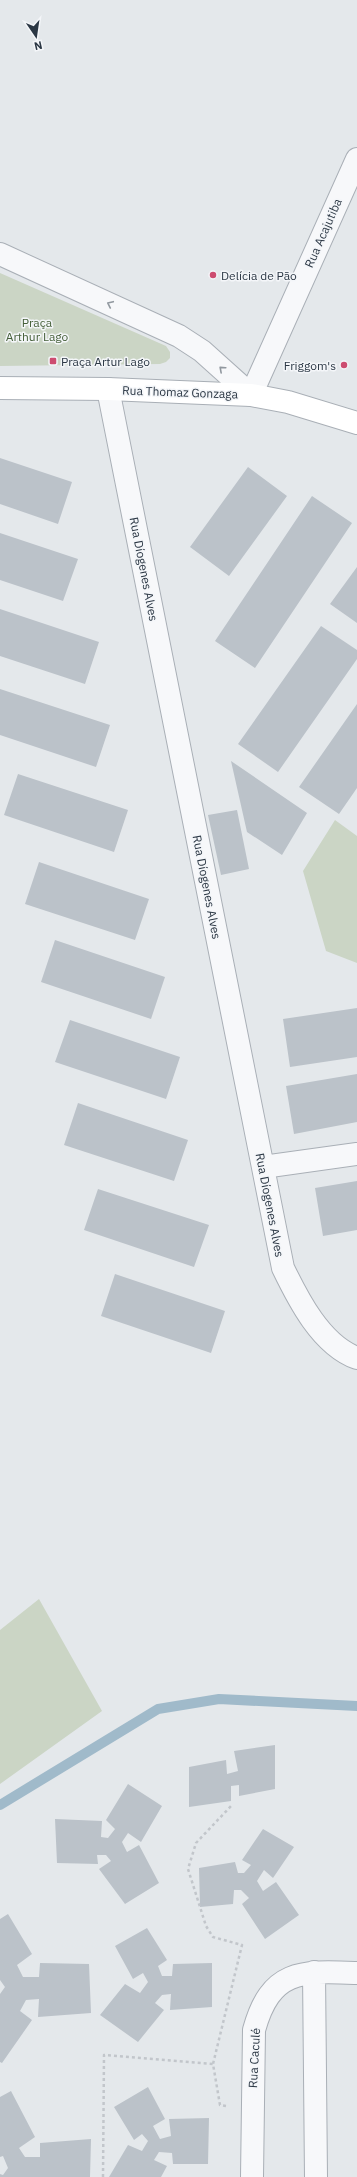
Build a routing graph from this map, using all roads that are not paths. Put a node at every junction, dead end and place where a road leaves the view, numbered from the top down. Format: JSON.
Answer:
{"nodes":[{"id":1,"x":357,"y":159,"type":"edge"},
{"id":2,"x":0,"y":254,"type":"edge"},
{"id":3,"x":0,"y":388,"type":"edge"},
{"id":4,"x":108,"y":389,"type":"junction"},
{"id":5,"x":251,"y":395,"type":"junction"},
{"id":6,"x":357,"y":423,"type":"edge"},
{"id":7,"x":357,"y":1154,"type":"edge"},
{"id":8,"x":263,"y":1167,"type":"junction"},
{"id":9,"x":357,"y":1358,"type":"edge"},
{"id":10,"x":314,"y":1972,"type":"junction"},
{"id":11,"x":357,"y":1973,"type":"edge"},
{"id":12,"x":252,"y":2177,"type":"edge"},
{"id":13,"x":316,"y":2177,"type":"edge"}],
"edges":[{"from":1,"to":5,"type":"street","name":"Rua Acajutiba"},
{"from":5,"to":2,"type":"street","one_way":true},
{"from":3,"to":4,"type":"main road","name":"Rua Thomaz Gonzaga"},
{"from":4,"to":5,"type":"main road","name":"Rua Thomaz Gonzaga"},
{"from":4,"to":8,"type":"street","name":"Rua Díogenes Alves"},
{"from":5,"to":6,"type":"main road","name":"Rua Thomaz Gonzaga"},
{"from":7,"to":8,"type":"street"},
{"from":8,"to":9,"type":"street","name":"Rua Díogenes Alves"},
{"from":10,"to":11,"type":"street","name":"Rua Caculé"},
{"from":10,"to":12,"type":"street","name":"Rua Caculé"},
{"from":10,"to":13,"type":"street"}]}
